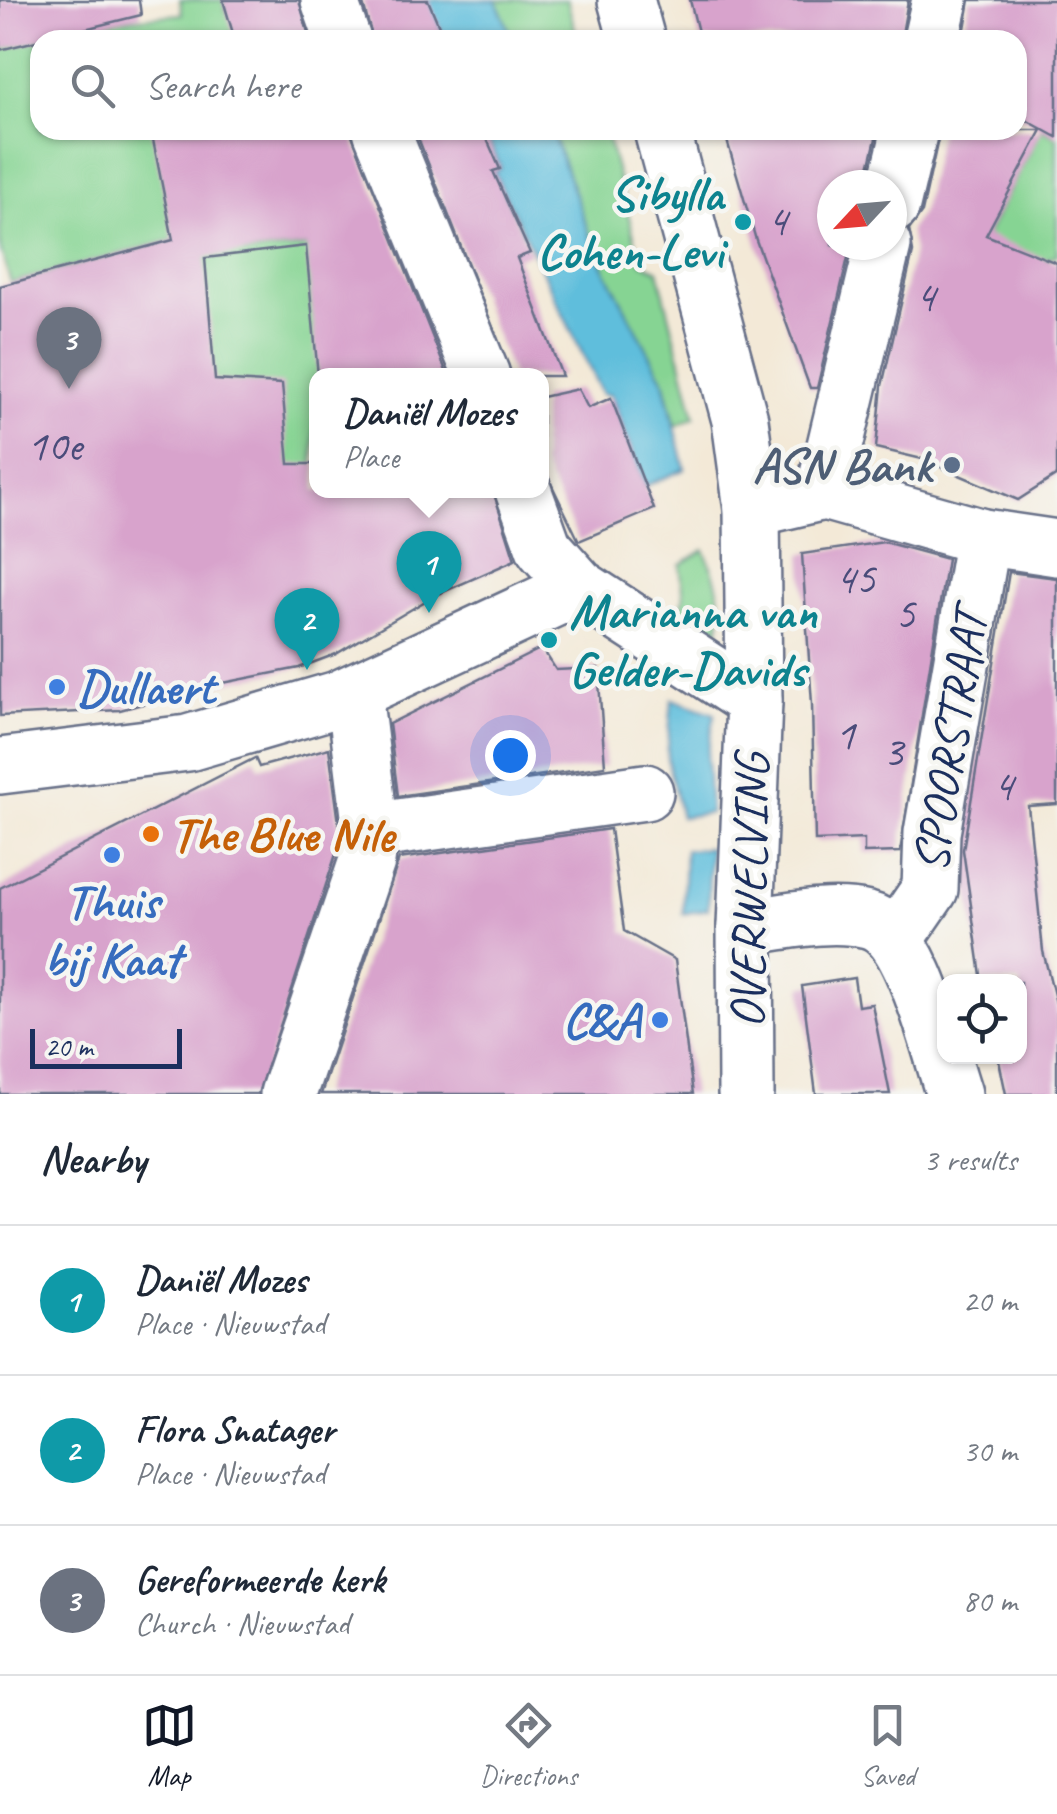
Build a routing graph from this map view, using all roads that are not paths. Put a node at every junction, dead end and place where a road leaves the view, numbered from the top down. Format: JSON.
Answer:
{"nodes":[{"id":1,"x":329,"y":0,"type":"edge"},
{"id":2,"x":626,"y":0,"type":"edge"},
{"id":3,"x":940,"y":0,"type":"edge"},
{"id":4,"x":340,"y":30,"type":"edge"},
{"id":5,"x":634,"y":30,"type":"edge"},
{"id":6,"x":933,"y":30,"type":"edge"},
{"id":7,"x":385,"y":140,"type":"edge"},
{"id":8,"x":665,"y":140,"type":"edge"},
{"id":9,"x":908,"y":140,"type":"edge"},
{"id":10,"x":900,"y":170,"type":"edge"},
{"id":11,"x":878,"y":260,"type":"edge"},
{"id":12,"x":479,"y":368,"type":"edge"},
{"id":13,"x":824,"y":492,"type":"junction"},
{"id":14,"x":527,"y":498,"type":"edge"},
{"id":15,"x":752,"y":509,"type":"junction"},
{"id":16,"x":1032,"y":537,"type":"edge"},
{"id":17,"x":579,"y":587,"type":"junction"},
{"id":18,"x":354,"y":693,"type":"junction"},
{"id":19,"x":754,"y":702,"type":"junction"},
{"id":20,"x":0,"y":766,"type":"edge"},
{"id":21,"x":646,"y":792,"type":"dead end"},
{"id":22,"x":371,"y":831,"type":"junction"},
{"id":23,"x":745,"y":927,"type":"junction"},
{"id":24,"x":896,"y":937,"type":"junction"},
{"id":25,"x":288,"y":1094,"type":"edge"},
{"id":26,"x":746,"y":1094,"type":"edge"},
{"id":27,"x":954,"y":1094,"type":"edge"}],
"edges":[{"from":1,"to":4,"type":"street"},
{"from":2,"to":5,"type":"street"},
{"from":3,"to":6,"type":"street"},
{"from":7,"to":12,"type":"street"},
{"from":8,"to":15,"type":"street","name":"OVERWELVING"},
{"from":9,"to":10,"type":"street"},
{"from":11,"to":13,"type":"street"},
{"from":13,"to":15,"type":"street"},
{"from":13,"to":16,"type":"street"},
{"from":14,"to":17,"type":"street"},
{"from":15,"to":19,"type":"street","name":"OVERWELVING"},
{"from":16,"to":24,"type":"street","name":"SPOORSTRAAT"},
{"from":17,"to":18,"type":"street"},
{"from":17,"to":19,"type":"street"},
{"from":18,"to":20,"type":"street"},
{"from":18,"to":22,"type":"street"},
{"from":19,"to":23,"type":"street","name":"OVERWELVING"},
{"from":21,"to":22,"type":"street"},
{"from":22,"to":25,"type":"street"},
{"from":23,"to":24,"type":"street"},
{"from":23,"to":26,"type":"street","name":"OVERWELVING"},
{"from":24,"to":27,"type":"street"}]}
